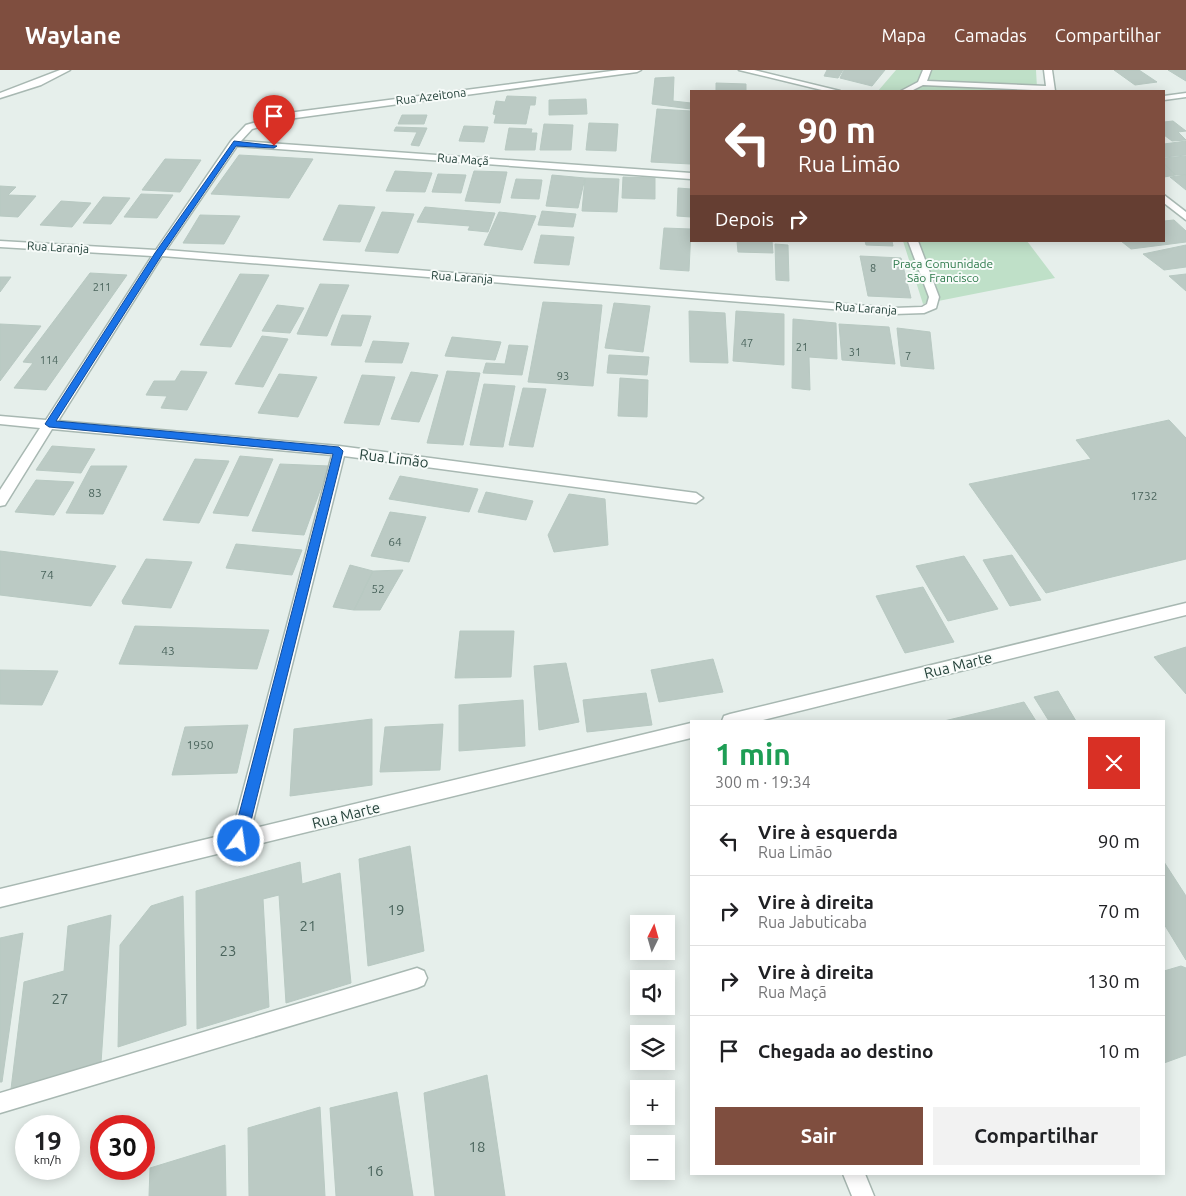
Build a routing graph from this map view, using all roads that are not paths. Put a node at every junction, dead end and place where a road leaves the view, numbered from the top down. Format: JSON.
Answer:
{"nodes":[{"id":1,"x":66,"y":70,"type":"edge"},
{"id":2,"x":637,"y":70,"type":"edge"},
{"id":3,"x":744,"y":70,"type":"edge"},
{"id":4,"x":928,"y":70,"type":"edge"},
{"id":5,"x":1048,"y":70,"type":"edge"},
{"id":6,"x":922,"y":83,"type":"junction"},
{"id":7,"x":832,"y":90,"type":"edge"},
{"id":8,"x":907,"y":90,"type":"edge"},
{"id":9,"x":1051,"y":90,"type":"edge"},
{"id":10,"x":0,"y":96,"type":"edge"},
{"id":11,"x":1186,"y":96,"type":"edge"},
{"id":12,"x":1165,"y":98,"type":"edge"},
{"id":13,"x":234,"y":143,"type":"junction"},
{"id":14,"x":690,"y":176,"type":"edge"},
{"id":15,"x":1165,"y":199,"type":"edge"},
{"id":16,"x":1186,"y":217,"type":"edge"},
{"id":17,"x":913,"y":242,"type":"edge"},
{"id":18,"x":0,"y":244,"type":"edge"},
{"id":19,"x":159,"y":253,"type":"junction"},
{"id":20,"x":0,"y":420,"type":"edge"},
{"id":21,"x":49,"y":424,"type":"junction"},
{"id":22,"x":339,"y":451,"type":"junction"},
{"id":23,"x":696,"y":498,"type":"dead end"},
{"id":24,"x":0,"y":501,"type":"edge"},
{"id":25,"x":1186,"y":609,"type":"edge"},
{"id":26,"x":734,"y":720,"type":"edge"},
{"id":27,"x":690,"y":731,"type":"edge"},
{"id":28,"x":239,"y":841,"type":"junction"},
{"id":29,"x":0,"y":898,"type":"edge"},
{"id":30,"x":417,"y":978,"type":"dead end"},
{"id":31,"x":0,"y":1103,"type":"edge"},
{"id":32,"x":854,"y":1175,"type":"edge"},
{"id":33,"x":863,"y":1196,"type":"edge"}],
"edges":[{"from":1,"to":10,"type":"street"},
{"from":2,"to":13,"type":"street","name":"Rua Azeitona"},
{"from":3,"to":7,"type":"street"},
{"from":4,"to":6,"type":"street"},
{"from":5,"to":9,"type":"street"},
{"from":6,"to":8,"type":"street"},
{"from":6,"to":9,"type":"street"},
{"from":11,"to":12,"type":"street"},
{"from":13,"to":14,"type":"street","name":"Rua Maçã"},
{"from":13,"to":19,"type":"street","name":"Rua Azeitona"},
{"from":15,"to":16,"type":"street"},
{"from":17,"to":19,"type":"street","name":"Rua Laranja"},
{"from":18,"to":19,"type":"street","name":"Rua Laranja"},
{"from":19,"to":21,"type":"street","name":"Rua Azeitona"},
{"from":20,"to":21,"type":"street","name":"Rua Limão"},
{"from":21,"to":22,"type":"street","name":"Rua Limão"},
{"from":21,"to":24,"type":"street","name":"Rua Azeitona"},
{"from":22,"to":23,"type":"street","name":"Rua Limão"},
{"from":22,"to":28,"type":"street"},
{"from":25,"to":26,"type":"street","name":"Rua Marte"},
{"from":27,"to":28,"type":"street","name":"Rua Marte"},
{"from":28,"to":29,"type":"street","name":"Rua Marte"},
{"from":30,"to":31,"type":"street"},
{"from":32,"to":33,"type":"street"}]}
